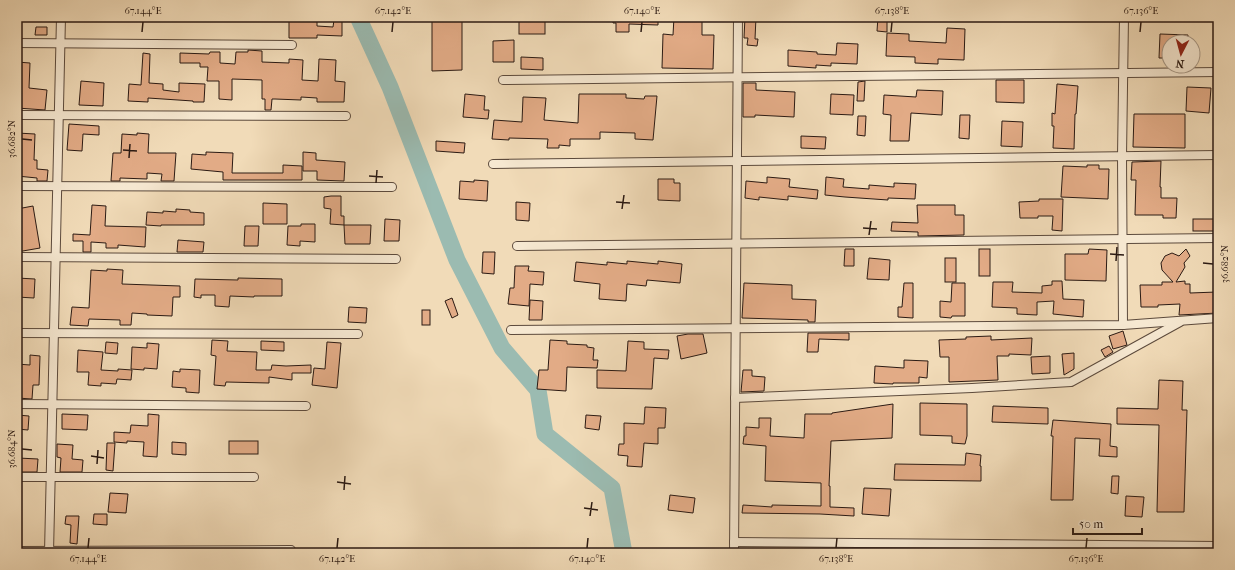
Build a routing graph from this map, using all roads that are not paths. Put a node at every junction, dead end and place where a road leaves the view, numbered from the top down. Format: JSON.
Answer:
{"nodes":[{"id":1,"x":61,"y":17,"type":"edge"},
{"id":2,"x":738,"y":17,"type":"edge"},
{"id":3,"x":1124,"y":17,"type":"edge"},
{"id":4,"x":17,"y":43,"type":"edge"},
{"id":5,"x":60,"y":43,"type":"junction"},
{"id":6,"x":292,"y":46,"type":"dead end"},
{"id":7,"x":1218,"y":72,"type":"edge"},
{"id":8,"x":1122,"y":73,"type":"junction"},
{"id":9,"x":738,"y":78,"type":"junction"},
{"id":10,"x":503,"y":80,"type":"dead end"},
{"id":11,"x":17,"y":115,"type":"edge"},
{"id":12,"x":59,"y":115,"type":"junction"},
{"id":13,"x":346,"y":116,"type":"dead end"},
{"id":14,"x":1218,"y":155,"type":"edge"},
{"id":15,"x":1122,"y":156,"type":"junction"},
{"id":16,"x":737,"y":161,"type":"junction"},
{"id":17,"x":493,"y":164,"type":"dead end"},
{"id":18,"x":17,"y":186,"type":"edge"},
{"id":19,"x":57,"y":186,"type":"junction"},
{"id":20,"x":392,"y":187,"type":"dead end"},
{"id":21,"x":1218,"y":238,"type":"edge"},
{"id":22,"x":1123,"y":239,"type":"junction"},
{"id":23,"x":736,"y":243,"type":"junction"},
{"id":24,"x":517,"y":246,"type":"dead end"},
{"id":25,"x":17,"y":257,"type":"edge"},
{"id":26,"x":56,"y":257,"type":"junction"},
{"id":27,"x":396,"y":259,"type":"dead end"},
{"id":28,"x":1218,"y":318,"type":"edge"},
{"id":29,"x":1182,"y":321,"type":"junction"},
{"id":30,"x":1123,"y":325,"type":"junction"},
{"id":31,"x":736,"y":327,"type":"junction"},
{"id":32,"x":510,"y":330,"type":"dead end"},
{"id":33,"x":17,"y":332,"type":"edge"},
{"id":34,"x":54,"y":333,"type":"junction"},
{"id":35,"x":358,"y":334,"type":"dead end"},
{"id":36,"x":735,"y":398,"type":"junction"},
{"id":37,"x":17,"y":404,"type":"edge"},
{"id":38,"x":52,"y":404,"type":"junction"},
{"id":39,"x":306,"y":406,"type":"dead end"},
{"id":40,"x":17,"y":477,"type":"edge"},
{"id":41,"x":51,"y":477,"type":"junction"},
{"id":42,"x":254,"y":478,"type":"dead end"},
{"id":43,"x":734,"y":542,"type":"junction"},
{"id":44,"x":1218,"y":546,"type":"edge"},
{"id":45,"x":291,"y":550,"type":"dead end"},
{"id":46,"x":17,"y":551,"type":"edge"},
{"id":47,"x":49,"y":552,"type":"edge"},
{"id":48,"x":734,"y":553,"type":"edge"}],
"edges":[{"from":1,"to":5,"type":"street"},
{"from":2,"to":9,"type":"street"},
{"from":3,"to":8,"type":"street"},
{"from":4,"to":5,"type":"street"},
{"from":5,"to":6,"type":"street"},
{"from":5,"to":12,"type":"street"},
{"from":7,"to":8,"type":"street"},
{"from":8,"to":9,"type":"street"},
{"from":8,"to":15,"type":"street"},
{"from":9,"to":10,"type":"street"},
{"from":9,"to":16,"type":"street"},
{"from":11,"to":12,"type":"street"},
{"from":12,"to":13,"type":"street"},
{"from":12,"to":19,"type":"street"},
{"from":14,"to":15,"type":"street"},
{"from":15,"to":16,"type":"street"},
{"from":15,"to":22,"type":"street"},
{"from":16,"to":17,"type":"street"},
{"from":16,"to":23,"type":"street"},
{"from":18,"to":19,"type":"street"},
{"from":19,"to":20,"type":"street"},
{"from":19,"to":26,"type":"street"},
{"from":21,"to":22,"type":"street"},
{"from":22,"to":23,"type":"street"},
{"from":22,"to":30,"type":"street"},
{"from":23,"to":24,"type":"street"},
{"from":23,"to":31,"type":"street"},
{"from":25,"to":26,"type":"street"},
{"from":26,"to":27,"type":"street"},
{"from":26,"to":34,"type":"street"},
{"from":28,"to":29,"type":"street"},
{"from":29,"to":30,"type":"street"},
{"from":29,"to":36,"type":"street"},
{"from":30,"to":31,"type":"street"},
{"from":31,"to":32,"type":"street"},
{"from":31,"to":36,"type":"street"},
{"from":33,"to":34,"type":"street"},
{"from":34,"to":35,"type":"street"},
{"from":34,"to":38,"type":"street"},
{"from":36,"to":43,"type":"street"},
{"from":37,"to":38,"type":"street"},
{"from":38,"to":39,"type":"street"},
{"from":38,"to":41,"type":"street"},
{"from":40,"to":41,"type":"street"},
{"from":41,"to":42,"type":"street"},
{"from":41,"to":47,"type":"street"},
{"from":43,"to":44,"type":"street"},
{"from":43,"to":48,"type":"street"},
{"from":45,"to":47,"type":"street"},
{"from":46,"to":47,"type":"street"}]}
